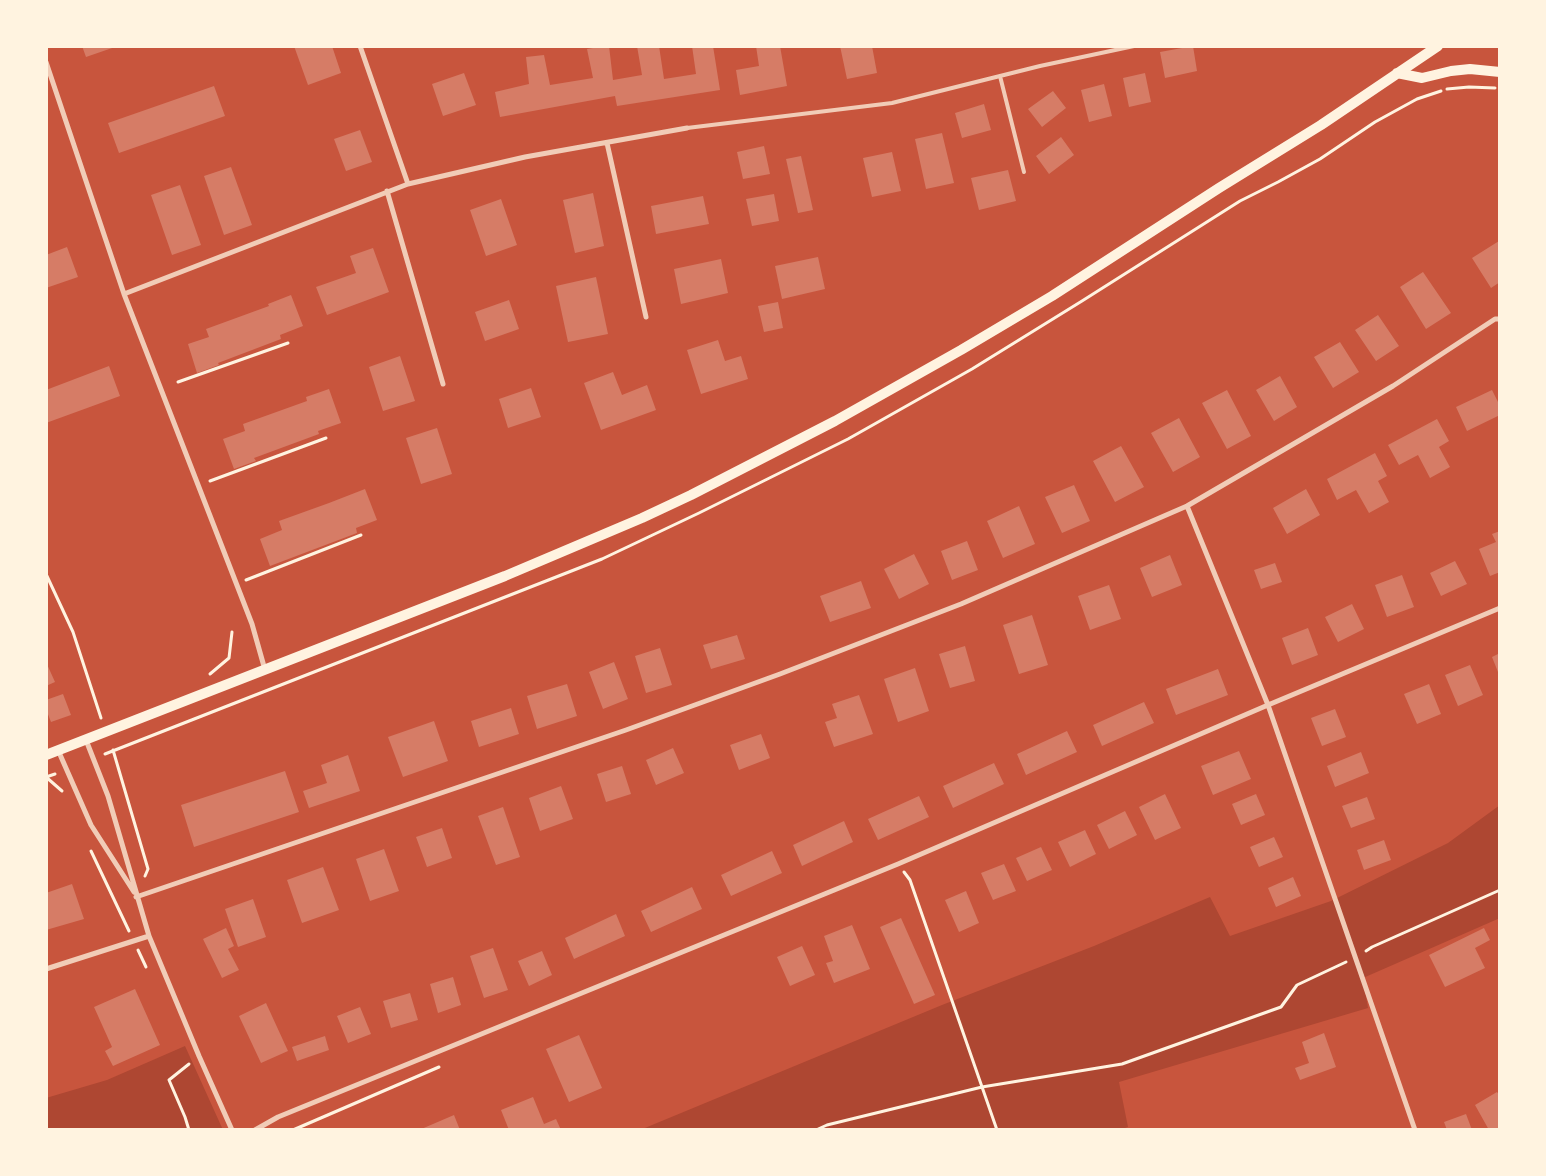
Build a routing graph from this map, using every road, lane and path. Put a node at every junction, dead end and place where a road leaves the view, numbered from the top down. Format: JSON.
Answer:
{"nodes":[{"id":1,"x":360,"y":46,"type":"edge"},
{"id":2,"x":1134,"y":46,"type":"edge"},
{"id":3,"x":1434,"y":48,"type":"edge"},
{"id":4,"x":46,"y":62,"type":"edge"},
{"id":5,"x":1500,"y":72,"type":"edge"},
{"id":6,"x":1397,"y":73,"type":"junction"},
{"id":7,"x":1000,"y":76,"type":"junction"},
{"id":8,"x":687,"y":128,"type":"joint"},
{"id":9,"x":607,"y":143,"type":"junction"},
{"id":10,"x":1024,"y":172,"type":"dead end"},
{"id":11,"x":408,"y":184,"type":"junction"},
{"id":12,"x":387,"y":192,"type":"junction"},
{"id":13,"x":124,"y":294,"type":"junction"},
{"id":14,"x":646,"y":317,"type":"dead end"},
{"id":15,"x":1500,"y":319,"type":"edge"},
{"id":16,"x":288,"y":344,"type":"dead end"},
{"id":17,"x":178,"y":382,"type":"dead end"},
{"id":18,"x":443,"y":384,"type":"dead end"},
{"id":19,"x":326,"y":438,"type":"dead end"},
{"id":20,"x":210,"y":481,"type":"dead end"},
{"id":21,"x":1187,"y":506,"type":"junction"},
{"id":22,"x":361,"y":535,"type":"dead end"},
{"id":23,"x":46,"y":574,"type":"edge"},
{"id":24,"x":245,"y":580,"type":"dead end"},
{"id":25,"x":1500,"y":608,"type":"edge"},
{"id":26,"x":232,"y":632,"type":"dead end"},
{"id":27,"x":266,"y":670,"type":"junction"},
{"id":28,"x":205,"y":679,"type":"dead end"},
{"id":29,"x":1268,"y":705,"type":"junction"},
{"id":30,"x":110,"y":715,"type":"dead end"},
{"id":31,"x":101,"y":718,"type":"junction"},
{"id":32,"x":105,"y":732,"type":"junction"},
{"id":33,"x":86,"y":739,"type":"junction"},
{"id":34,"x":58,"y":750,"type":"junction"},
{"id":35,"x":46,"y":755,"type":"edge"},
{"id":36,"x":898,"y":864,"type":"junction"},
{"id":37,"x":1500,"y":890,"type":"edge"},
{"id":38,"x":136,"y":897,"type":"junction"},
{"id":39,"x":149,"y":936,"type":"junction"},
{"id":40,"x":1372,"y":947,"type":"dead end"},
{"id":41,"x":1332,"y":968,"type":"dead end"},
{"id":42,"x":46,"y":970,"type":"edge"},
{"id":43,"x":199,"y":1056,"type":"junction"},
{"id":44,"x":982,"y":1087,"type":"junction"},
{"id":45,"x":189,"y":1130,"type":"edge"},
{"id":46,"x":232,"y":1130,"type":"edge"},
{"id":47,"x":254,"y":1130,"type":"edge"},
{"id":48,"x":816,"y":1130,"type":"edge"},
{"id":49,"x":998,"y":1130,"type":"edge"},
{"id":50,"x":1415,"y":1130,"type":"edge"}],
"edges":[{"from":1,"to":11,"type":"street"},
{"from":2,"to":7,"type":"lane"},
{"from":3,"to":6,"type":"main road"},
{"from":4,"to":13,"type":"street"},
{"from":5,"to":6,"type":"main road"},
{"from":6,"to":27,"type":"main road"},
{"from":7,"to":8,"type":"lane"},
{"from":7,"to":10,"type":"lane"},
{"from":8,"to":9,"type":"street"},
{"from":9,"to":11,"type":"street"},
{"from":9,"to":14,"type":"street"},
{"from":11,"to":12,"type":"street"},
{"from":12,"to":13,"type":"street"},
{"from":12,"to":18,"type":"street"},
{"from":13,"to":27,"type":"street"},
{"from":15,"to":21,"type":"street"},
{"from":16,"to":17,"type":"path"},
{"from":19,"to":20,"type":"path"},
{"from":21,"to":29,"type":"street"},
{"from":21,"to":38,"type":"street"},
{"from":22,"to":24,"type":"path"},
{"from":23,"to":31,"type":"path"},
{"from":25,"to":29,"type":"street"},
{"from":26,"to":28,"type":"path"},
{"from":27,"to":32,"type":"main road"},
{"from":29,"to":36,"type":"street"},
{"from":29,"to":50,"type":"street"},
{"from":30,"to":31,"type":"path"},
{"from":31,"to":32,"type":"path"},
{"from":32,"to":33,"type":"main road"},
{"from":32,"to":38,"type":"path"},
{"from":33,"to":34,"type":"main road"},
{"from":33,"to":38,"type":"street"},
{"from":34,"to":35,"type":"main road"},
{"from":34,"to":38,"type":"street"},
{"from":36,"to":44,"type":"path"},
{"from":36,"to":47,"type":"street"},
{"from":37,"to":40,"type":"path"},
{"from":38,"to":39,"type":"street"},
{"from":39,"to":42,"type":"street"},
{"from":39,"to":43,"type":"street"},
{"from":41,"to":44,"type":"path"},
{"from":43,"to":45,"type":"path"},
{"from":43,"to":46,"type":"street"},
{"from":44,"to":48,"type":"path"},
{"from":44,"to":49,"type":"path"}]}
